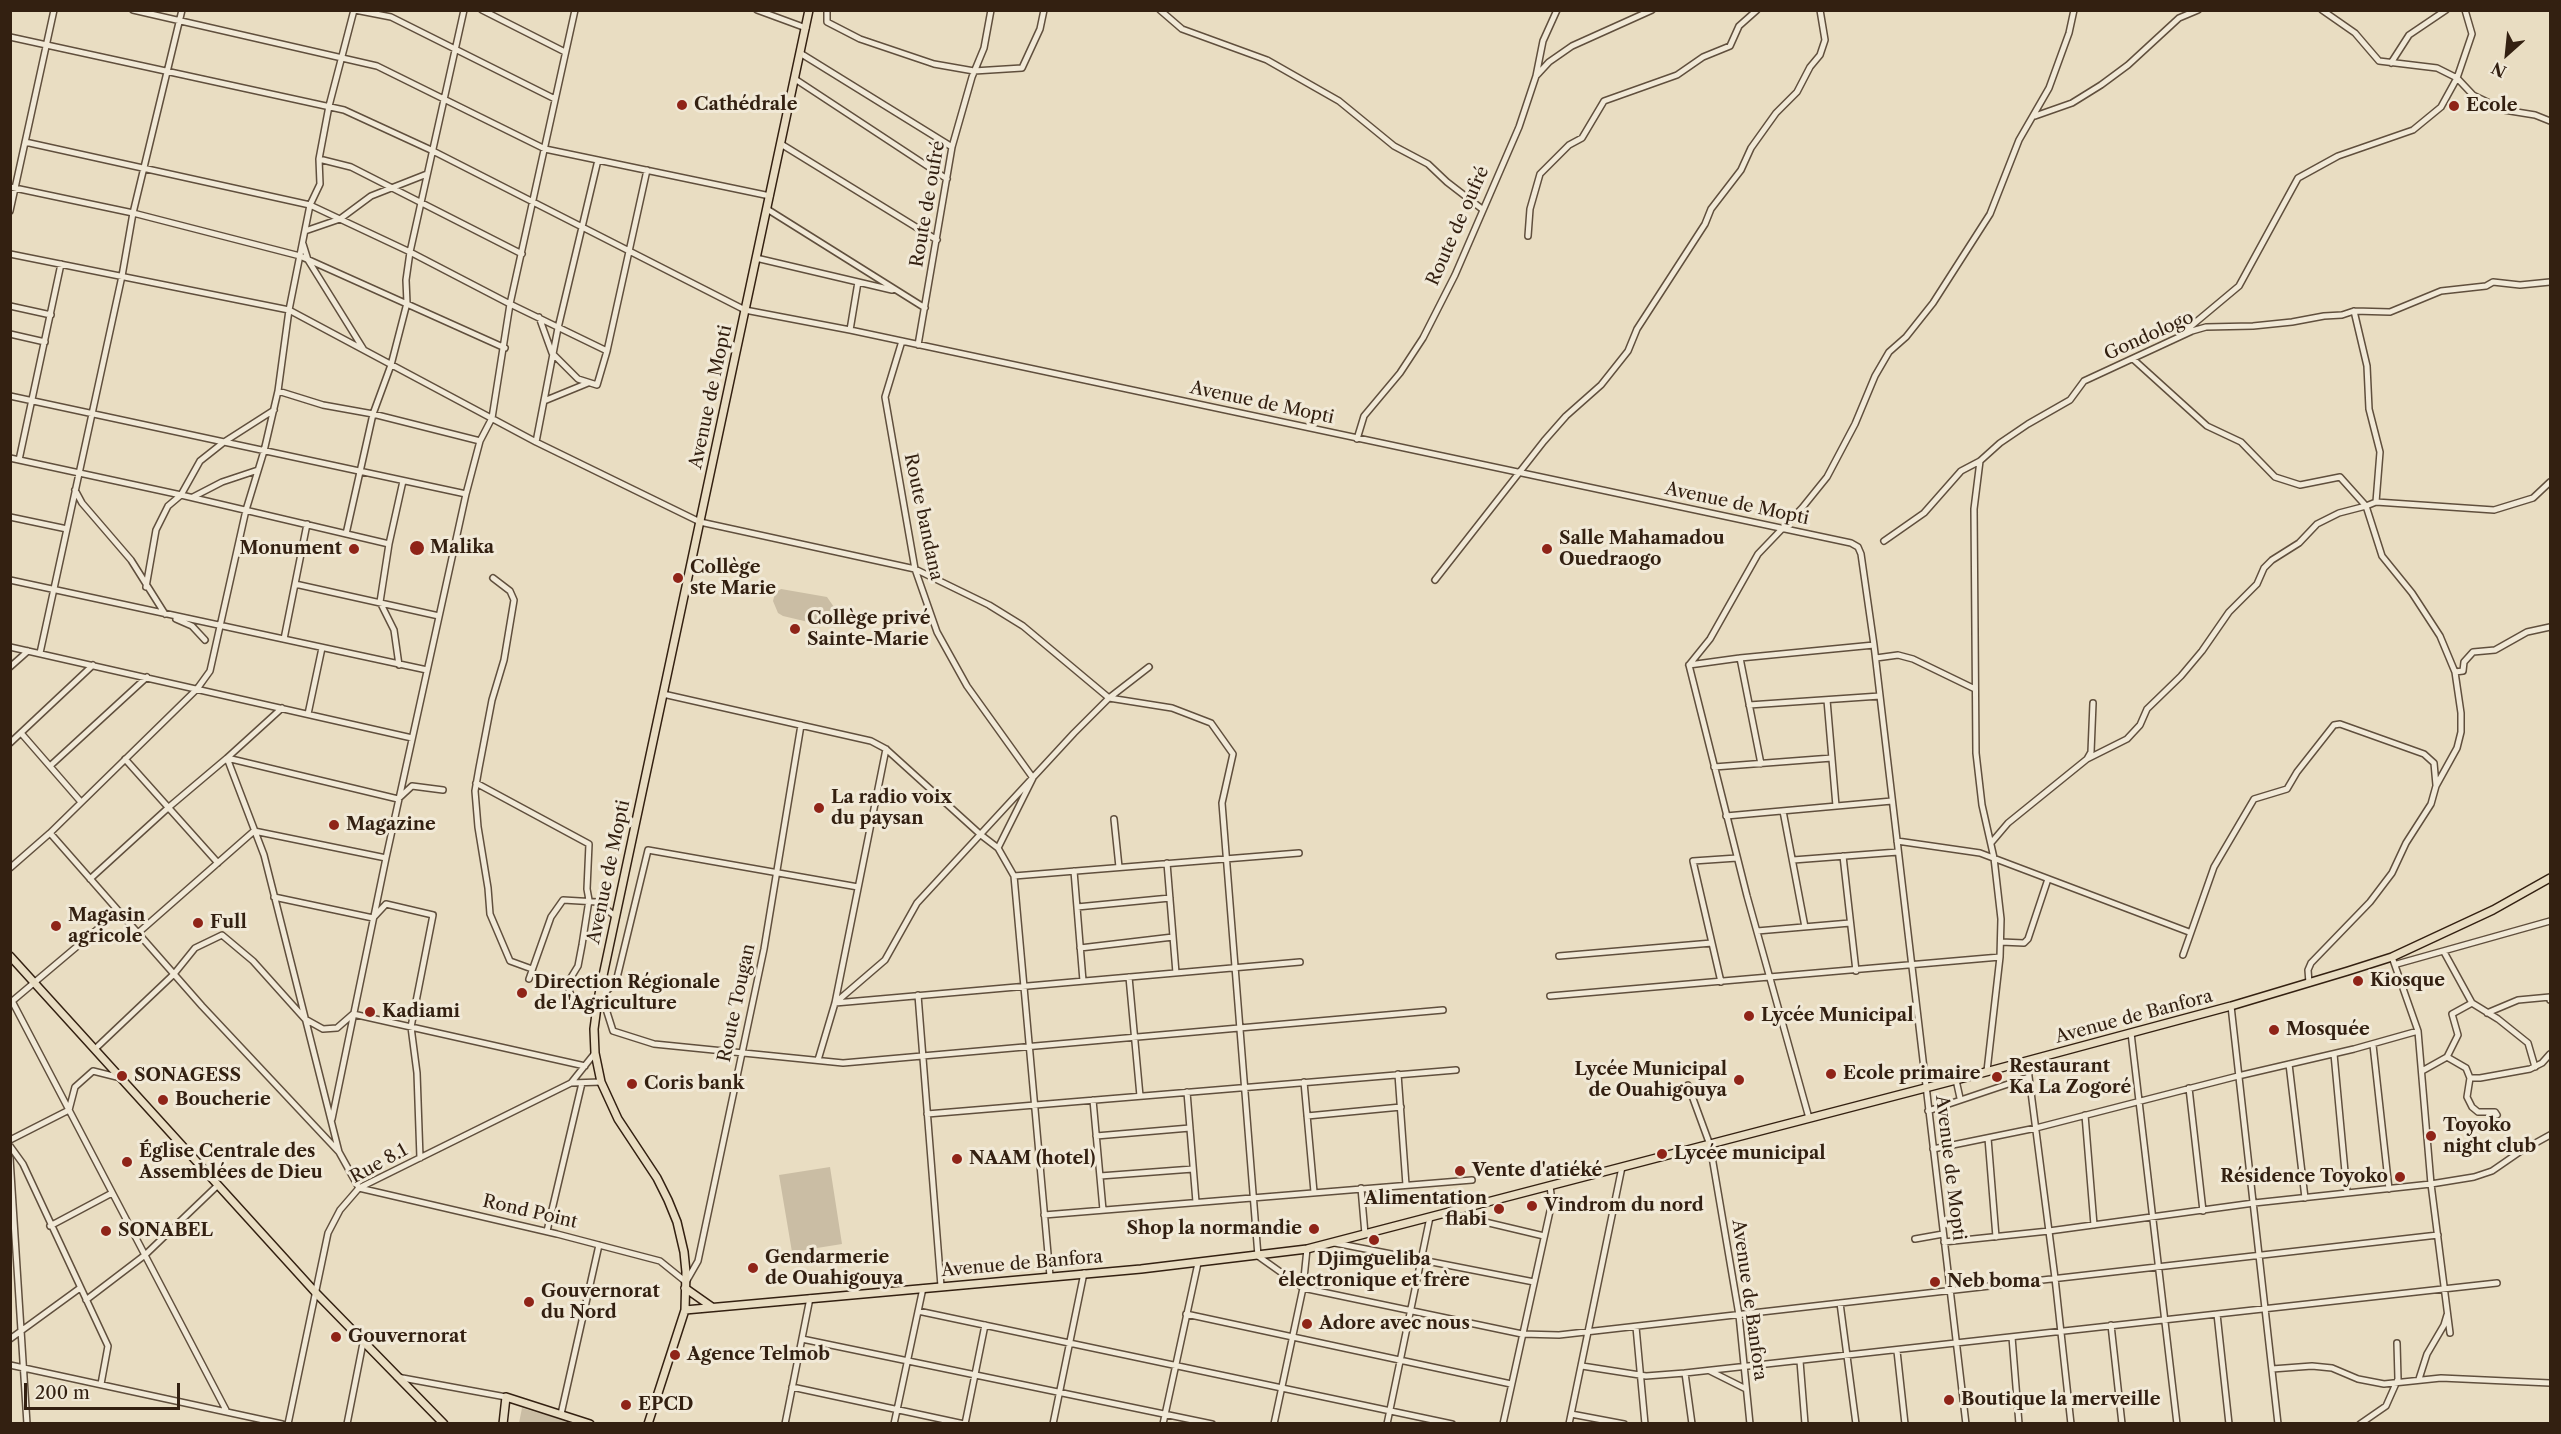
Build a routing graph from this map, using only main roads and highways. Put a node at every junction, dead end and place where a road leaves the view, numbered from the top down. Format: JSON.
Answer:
{"nodes":[{"id":1,"x":809,"y":10,"type":"edge"},
{"id":2,"x":2550,"y":878,"type":"edge"},
{"id":3,"x":10,"y":956,"type":"edge"},
{"id":4,"x":686,"y":1285,"type":"junction"},
{"id":5,"x":712,"y":1307,"type":"junction"},
{"id":6,"x":685,"y":1310,"type":"junction"},
{"id":7,"x":444,"y":1424,"type":"edge"},
{"id":8,"x":503,"y":1424,"type":"edge"},
{"id":9,"x":590,"y":1424,"type":"edge"},
{"id":10,"x":648,"y":1424,"type":"edge"}],
"edges":[{"from":1,"to":4,"type":"main road","name":"Avenue de Mopti"},
{"from":2,"to":5,"type":"main road","name":"Avenue de Banfora"},
{"from":3,"to":7,"type":"main road"},
{"from":4,"to":5,"type":"main road"},
{"from":4,"to":6,"type":"main road","name":"Avenue de Mopti"},
{"from":5,"to":6,"type":"main road","name":"Avenue de Banfora"},
{"from":6,"to":10,"type":"main road","name":"Avenue de Mopti"},
{"from":8,"to":9,"type":"main road"}]}
